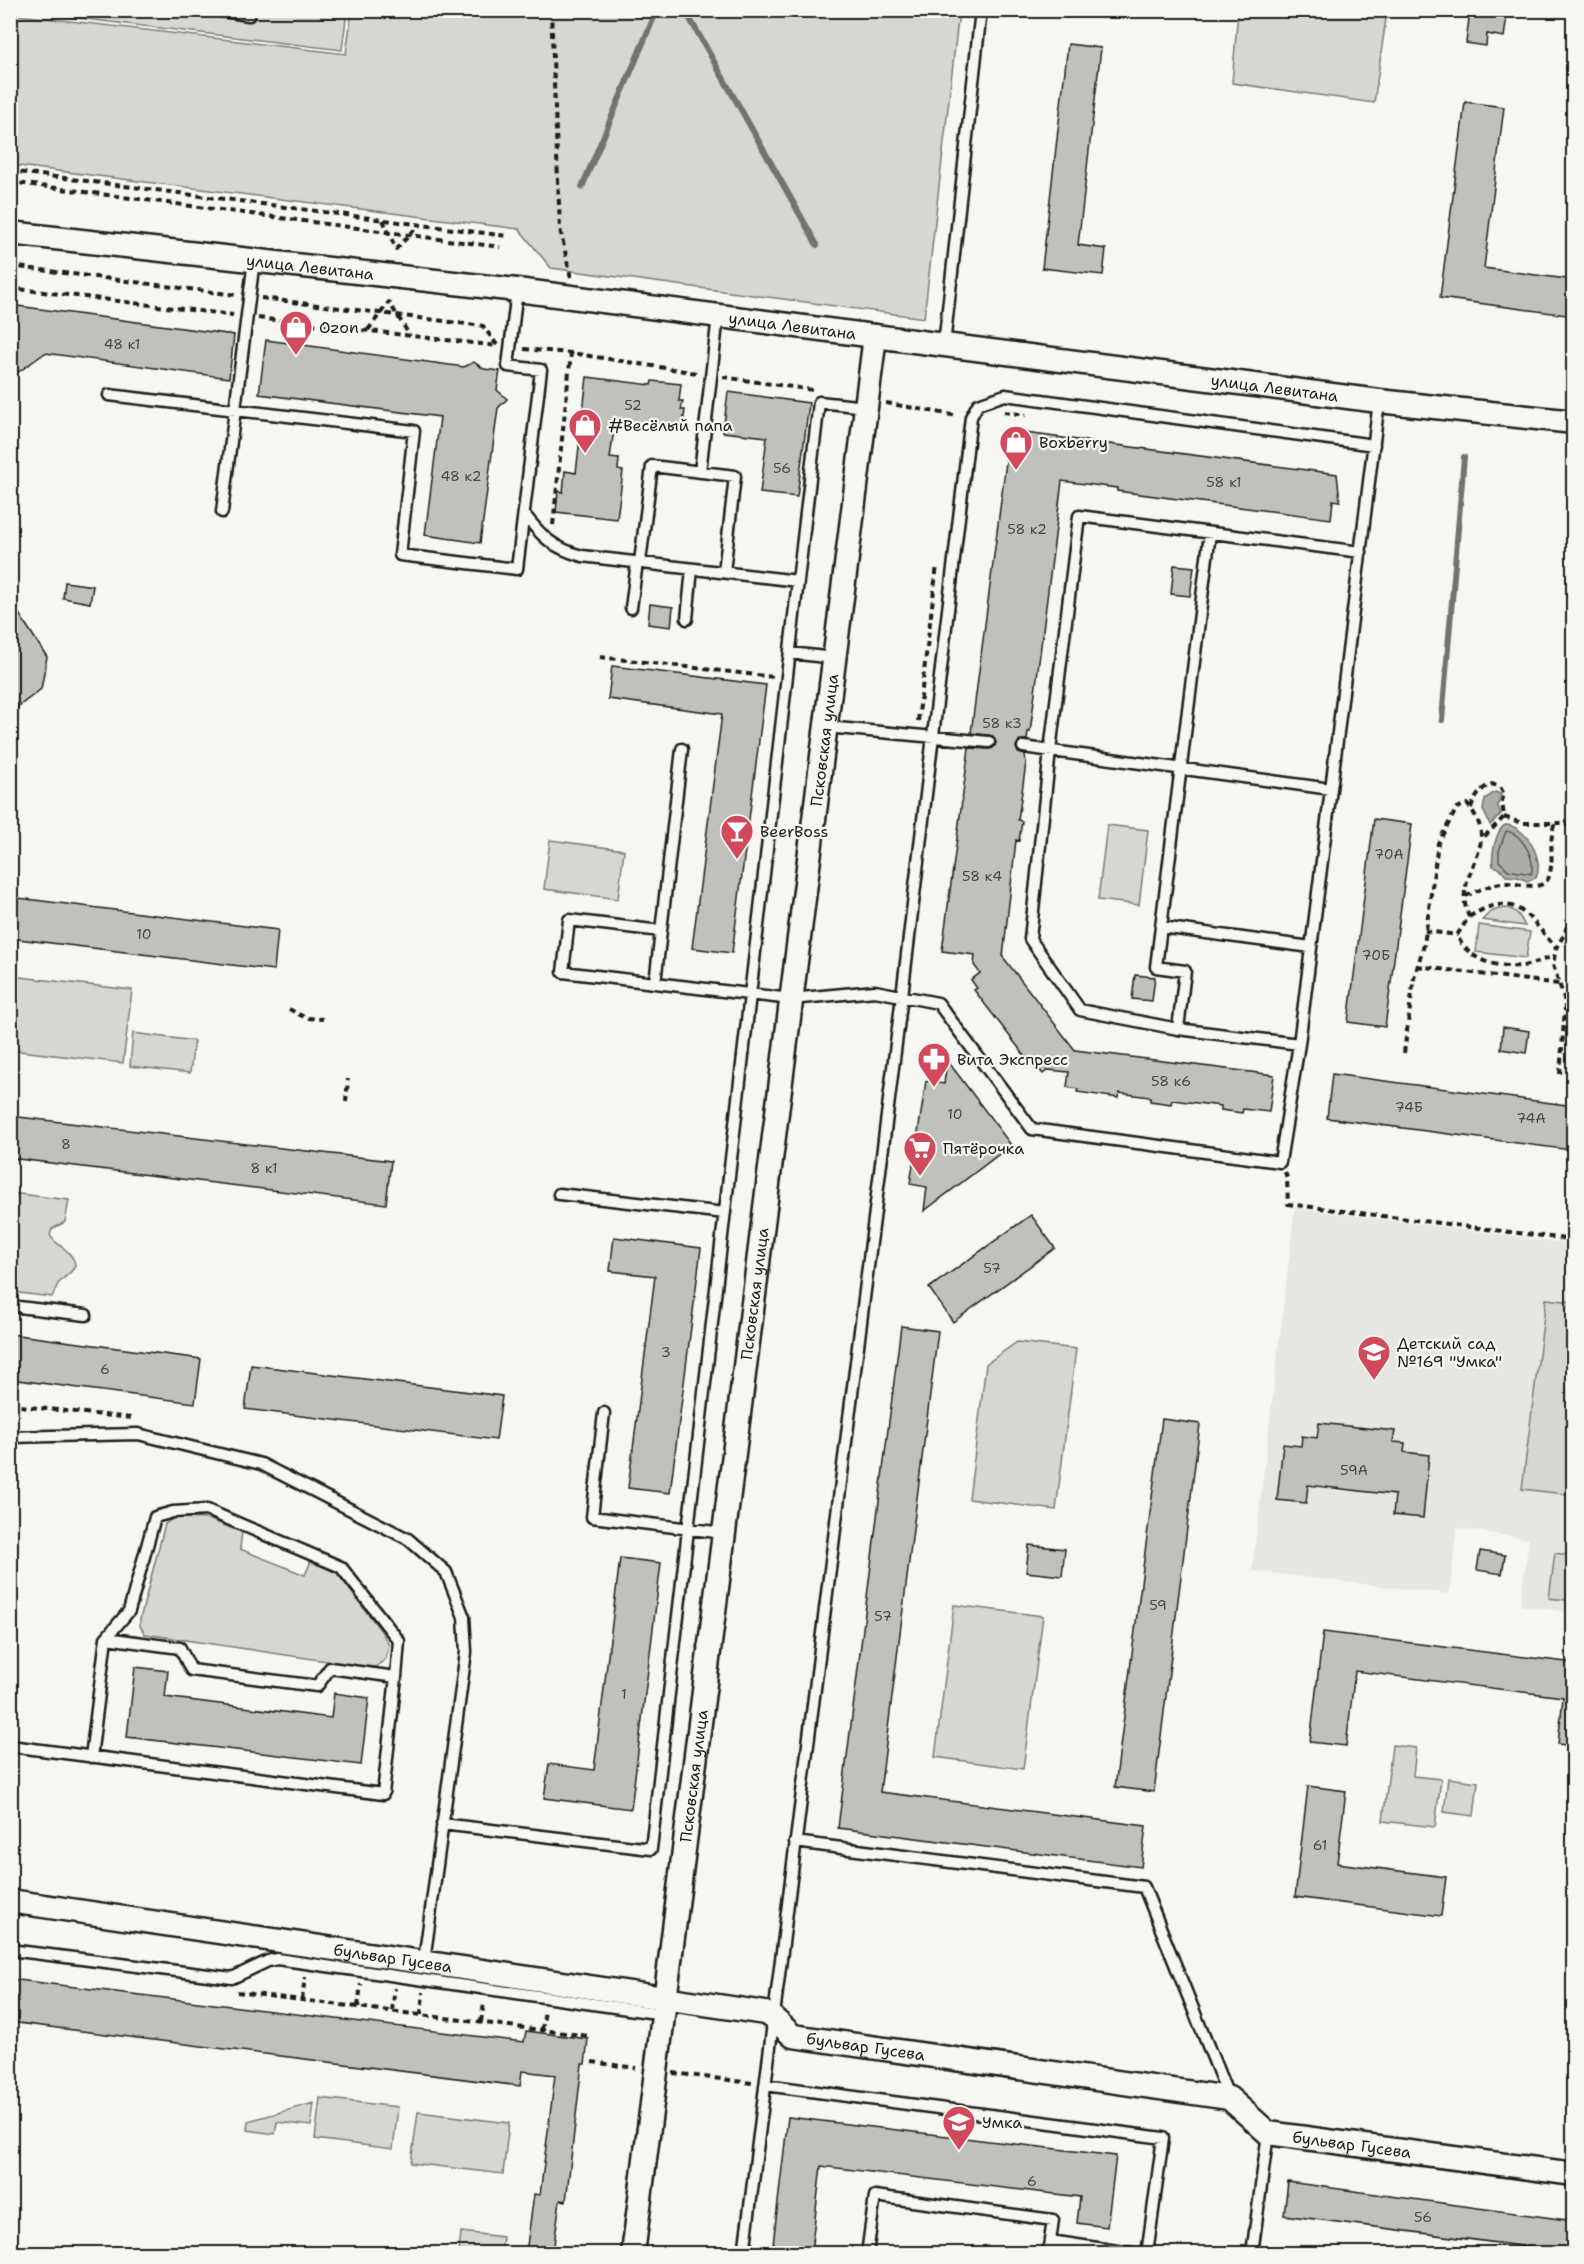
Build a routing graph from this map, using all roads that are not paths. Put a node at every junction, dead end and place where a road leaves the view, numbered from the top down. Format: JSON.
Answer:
{"nodes":[{"id":1,"x":215,"y":10,"type":"edge"},
{"id":2,"x":250,"y":10,"type":"edge"},
{"id":3,"x":981,"y":10,"type":"edge"},
{"id":4,"x":10,"y":232,"type":"edge"},
{"id":5,"x":254,"y":260,"type":"junction"},
{"id":6,"x":517,"y":290,"type":"junction"},
{"id":7,"x":718,"y":316,"type":"junction"},
{"id":8,"x":875,"y":336,"type":"junction"},
{"id":9,"x":944,"y":345,"type":"junction"},
{"id":10,"x":109,"y":395,"type":"dead end"},
{"id":11,"x":1380,"y":401,"type":"junction"},
{"id":12,"x":867,"y":403,"type":"junction"},
{"id":13,"x":235,"y":410,"type":"junction"},
{"id":14,"x":1574,"y":422,"type":"edge"},
{"id":15,"x":1374,"y":445,"type":"junction"},
{"id":16,"x":700,"y":472,"type":"junction"},
{"id":17,"x":222,"y":513,"type":"dead end"},
{"id":18,"x":524,"y":514,"type":"junction"},
{"id":19,"x":1210,"y":533,"type":"junction"},
{"id":20,"x":1361,"y":552,"type":"junction"},
{"id":21,"x":639,"y":562,"type":"junction"},
{"id":22,"x":692,"y":569,"type":"junction"},
{"id":23,"x":724,"y":572,"type":"junction"},
{"id":24,"x":798,"y":581,"type":"junction"},
{"id":25,"x":631,"y":608,"type":"dead end"},
{"id":26,"x":687,"y":619,"type":"dead end"},
{"id":27,"x":790,"y":653,"type":"junction"},
{"id":28,"x":834,"y":658,"type":"junction"},
{"id":29,"x":826,"y":727,"type":"junction"},
{"id":30,"x":932,"y":738,"type":"junction"},
{"id":31,"x":989,"y":742,"type":"dead end"},
{"id":32,"x":1023,"y":747,"type":"dead end"},
{"id":33,"x":682,"y":749,"type":"dead end"},
{"id":34,"x":1050,"y":751,"type":"junction"},
{"id":35,"x":1181,"y":769,"type":"junction"},
{"id":36,"x":1331,"y":789,"type":"junction"},
{"id":37,"x":1161,"y":927,"type":"junction"},
{"id":38,"x":661,"y":931,"type":"junction"},
{"id":39,"x":1311,"y":946,"type":"junction"},
{"id":40,"x":655,"y":983,"type":"junction"},
{"id":41,"x":750,"y":994,"type":"junction"},
{"id":42,"x":902,"y":996,"type":"junction"},
{"id":43,"x":791,"y":999,"type":"junction"},
{"id":44,"x":1178,"y":1029,"type":"junction"},
{"id":45,"x":1299,"y":1044,"type":"junction"},
{"id":46,"x":559,"y":1194,"type":"dead end"},
{"id":47,"x":725,"y":1213,"type":"junction"},
{"id":48,"x":10,"y":1306,"type":"edge"},
{"id":49,"x":86,"y":1315,"type":"dead end"},
{"id":50,"x":604,"y":1413,"type":"dead end"},
{"id":51,"x":10,"y":1437,"type":"edge"},
{"id":52,"x":688,"y":1529,"type":"junction"},
{"id":53,"x":724,"y":1533,"type":"junction"},
{"id":54,"x":106,"y":1638,"type":"junction"},
{"id":55,"x":396,"y":1677,"type":"junction"},
{"id":56,"x":10,"y":1746,"type":"edge"},
{"id":57,"x":91,"y":1757,"type":"junction"},
{"id":58,"x":442,"y":1824,"type":"junction"},
{"id":59,"x":795,"y":1842,"type":"junction"},
{"id":60,"x":10,"y":1901,"type":"edge"},
{"id":61,"x":10,"y":1950,"type":"edge"},
{"id":62,"x":424,"y":1971,"type":"junction"},
{"id":63,"x":664,"y":2005,"type":"junction"},
{"id":64,"x":773,"y":2018,"type":"junction"},
{"id":65,"x":765,"y":2085,"type":"junction"},
{"id":66,"x":1229,"y":2098,"type":"junction"},
{"id":67,"x":1268,"y":2133,"type":"junction"},
{"id":68,"x":1574,"y":2174,"type":"edge"},
{"id":69,"x":1050,"y":2241,"type":"junction"},
{"id":70,"x":633,"y":2253,"type":"edge"},
{"id":71,"x":744,"y":2253,"type":"edge"},
{"id":72,"x":867,"y":2253,"type":"edge"},
{"id":73,"x":1048,"y":2253,"type":"edge"},
{"id":74,"x":1138,"y":2253,"type":"edge"},
{"id":75,"x":1148,"y":2253,"type":"edge"},
{"id":76,"x":1252,"y":2253,"type":"edge"}],
"edges":[{"from":1,"to":2,"type":"lane"},
{"from":3,"to":9,"type":"lane"},
{"from":4,"to":5,"type":"street","name":"улица Левитана"},
{"from":5,"to":6,"type":"street","name":"улица Левитана"},
{"from":5,"to":13,"type":"lane"},
{"from":6,"to":7,"type":"street","name":"улица Левитана"},
{"from":6,"to":18,"type":"lane"},
{"from":7,"to":8,"type":"street","name":"улица Левитана"},
{"from":7,"to":16,"type":"lane"},
{"from":8,"to":9,"type":"street","name":"улица Левитана"},
{"from":8,"to":12,"type":"street","name":"Псковская улица"},
{"from":9,"to":11,"type":"street","name":"улица Левитана"},
{"from":10,"to":13,"type":"lane"},
{"from":11,"to":14,"type":"street","name":"улица Левитана"},
{"from":11,"to":15,"type":"lane"},
{"from":12,"to":24,"type":"lane"},
{"from":12,"to":28,"type":"street","name":"Псковская улица"},
{"from":13,"to":17,"type":"lane"},
{"from":13,"to":18,"type":"lane"},
{"from":15,"to":20,"type":"lane"},
{"from":15,"to":30,"type":"lane"},
{"from":16,"to":21,"type":"lane"},
{"from":16,"to":23,"type":"lane"},
{"from":18,"to":21,"type":"lane"},
{"from":19,"to":20,"type":"lane"},
{"from":19,"to":34,"type":"lane"},
{"from":19,"to":35,"type":"lane"},
{"from":20,"to":36,"type":"lane"},
{"from":21,"to":22,"type":"lane"},
{"from":21,"to":25,"type":"lane"},
{"from":22,"to":23,"type":"lane"},
{"from":22,"to":26,"type":"lane"},
{"from":23,"to":24,"type":"lane"},
{"from":24,"to":27,"type":"lane"},
{"from":27,"to":28,"type":"lane"},
{"from":27,"to":41,"type":"lane"},
{"from":28,"to":29,"type":"street","name":"Псковская улица"},
{"from":29,"to":30,"type":"lane"},
{"from":29,"to":43,"type":"street","name":"Псковская улица"},
{"from":30,"to":31,"type":"lane"},
{"from":30,"to":42,"type":"lane"},
{"from":32,"to":34,"type":"lane"},
{"from":33,"to":38,"type":"lane"},
{"from":34,"to":35,"type":"lane"},
{"from":34,"to":44,"type":"lane"},
{"from":35,"to":36,"type":"lane"},
{"from":35,"to":37,"type":"lane"},
{"from":36,"to":39,"type":"lane"},
{"from":37,"to":39,"type":"lane"},
{"from":37,"to":44,"type":"lane"},
{"from":38,"to":40,"type":"lane"},
{"from":38,"to":40,"type":"lane"},
{"from":39,"to":45,"type":"lane"},
{"from":40,"to":41,"type":"lane"},
{"from":41,"to":43,"type":"lane"},
{"from":41,"to":47,"type":"lane"},
{"from":42,"to":43,"type":"lane"},
{"from":42,"to":45,"type":"lane"},
{"from":42,"to":59,"type":"lane"},
{"from":43,"to":53,"type":"street","name":"Псковская улица"},
{"from":44,"to":45,"type":"lane"},
{"from":46,"to":47,"type":"lane"},
{"from":47,"to":52,"type":"lane"},
{"from":48,"to":49,"type":"lane"},
{"from":50,"to":52,"type":"lane"},
{"from":51,"to":58,"type":"lane"},
{"from":52,"to":53,"type":"lane"},
{"from":52,"to":58,"type":"lane"},
{"from":53,"to":63,"type":"street","name":"Псковская улица"},
{"from":54,"to":55,"type":"lane"},
{"from":54,"to":55,"type":"lane"},
{"from":54,"to":57,"type":"lane"},
{"from":55,"to":57,"type":"lane"},
{"from":56,"to":57,"type":"lane"},
{"from":58,"to":62,"type":"lane"},
{"from":59,"to":64,"type":"lane"},
{"from":59,"to":66,"type":"lane"},
{"from":60,"to":62,"type":"street","name":"бульвар Гусева"},
{"from":61,"to":62,"type":"lane"},
{"from":62,"to":63,"type":"street","name":"бульвар Гусева"},
{"from":62,"to":63,"type":"lane"},
{"from":63,"to":64,"type":"street","name":"бульвар Гусева"},
{"from":63,"to":70,"type":"street","name":"Псковская улица"},
{"from":64,"to":65,"type":"lane"},
{"from":64,"to":66,"type":"street","name":"бульвар Гусева"},
{"from":65,"to":71,"type":"lane"},
{"from":65,"to":75,"type":"lane"},
{"from":66,"to":67,"type":"street","name":"бульвар Гусева"},
{"from":67,"to":68,"type":"street","name":"бульвар Гусева"},
{"from":67,"to":76,"type":"lane"},
{"from":69,"to":72,"type":"lane"},
{"from":69,"to":73,"type":"lane"},
{"from":69,"to":74,"type":"lane"}]}
